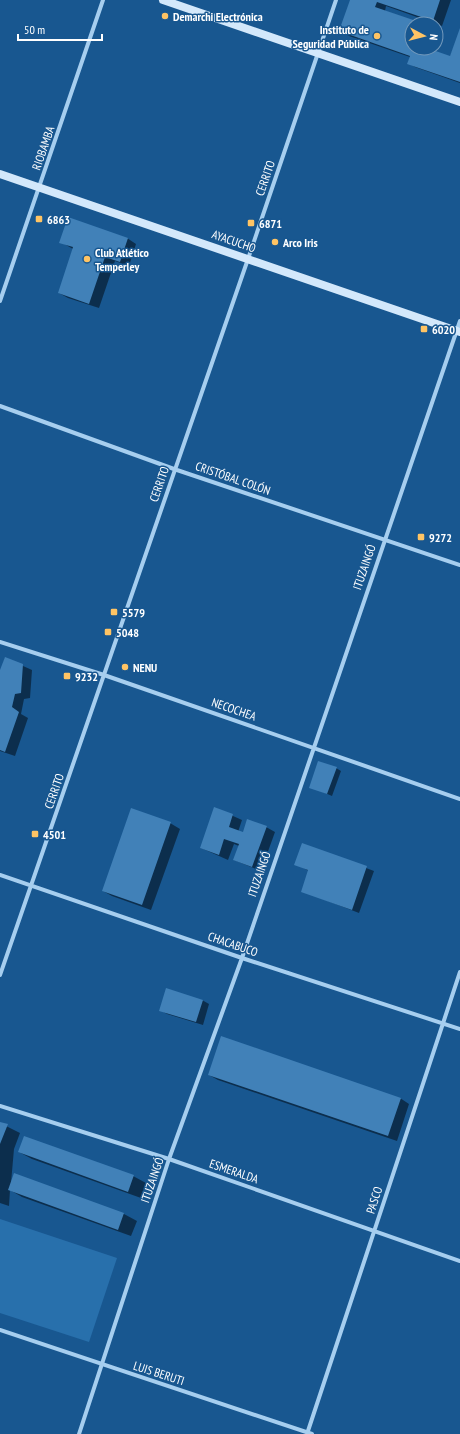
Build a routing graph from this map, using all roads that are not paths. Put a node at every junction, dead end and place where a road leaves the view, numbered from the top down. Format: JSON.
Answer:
{"nodes":[{"id":1,"x":103,"y":0,"type":"edge"},
{"id":2,"x":163,"y":0,"type":"edge"},
{"id":3,"x":336,"y":0,"type":"edge"},
{"id":4,"x":318,"y":53,"type":"junction"},
{"id":5,"x":460,"y":102,"type":"edge"},
{"id":6,"x":0,"y":174,"type":"edge"},
{"id":7,"x":40,"y":187,"type":"junction"},
{"id":8,"x":248,"y":259,"type":"junction"},
{"id":9,"x":0,"y":301,"type":"edge"},
{"id":10,"x":460,"y":321,"type":"edge"},
{"id":11,"x":458,"y":331,"type":"edge"},
{"id":12,"x":0,"y":406,"type":"edge"},
{"id":13,"x":174,"y":469,"type":"junction"},
{"id":14,"x":384,"y":540,"type":"junction"},
{"id":15,"x":460,"y":565,"type":"edge"},
{"id":16,"x":0,"y":642,"type":"edge"},
{"id":17,"x":104,"y":675,"type":"junction"},
{"id":18,"x":313,"y":748,"type":"junction"},
{"id":19,"x":460,"y":799,"type":"edge"},
{"id":20,"x":0,"y":875,"type":"edge"},
{"id":21,"x":32,"y":886,"type":"junction"},
{"id":22,"x":242,"y":958,"type":"junction"},
{"id":23,"x":460,"y":972,"type":"edge"},
{"id":24,"x":0,"y":975,"type":"edge"},
{"id":25,"x":442,"y":1023,"type":"junction"},
{"id":26,"x":460,"y":1029,"type":"edge"},
{"id":27,"x":0,"y":1106,"type":"edge"},
{"id":28,"x":169,"y":1159,"type":"junction"},
{"id":29,"x":374,"y":1231,"type":"junction"},
{"id":30,"x":460,"y":1261,"type":"edge"},
{"id":31,"x":0,"y":1330,"type":"edge"},
{"id":32,"x":101,"y":1364,"type":"junction"},
{"id":33,"x":79,"y":1434,"type":"edge"},
{"id":34,"x":309,"y":1434,"type":"edge"}],
"edges":[{"from":1,"to":7,"type":"street","name":"RIOBAMBA"},
{"from":2,"to":4,"type":"main road"},
{"from":3,"to":4,"type":"street","name":"CERRITO"},
{"from":4,"to":5,"type":"main road"},
{"from":4,"to":8,"type":"street","name":"CERRITO"},
{"from":6,"to":7,"type":"main road","name":"AYACUCHO"},
{"from":7,"to":8,"type":"main road","name":"AYACUCHO"},
{"from":7,"to":9,"type":"street","name":"RIOBAMBA"},
{"from":8,"to":11,"type":"main road","name":"AYACUCHO"},
{"from":8,"to":13,"type":"street","name":"CERRITO"},
{"from":10,"to":11,"type":"street","name":"ITUZAINGÓ"},
{"from":11,"to":14,"type":"street","name":"ITUZAINGÓ"},
{"from":12,"to":13,"type":"street","name":"CRISTÓBAL COLÓN"},
{"from":13,"to":14,"type":"street","name":"CRISTÓBAL COLÓN"},
{"from":13,"to":17,"type":"street","name":"CERRITO"},
{"from":14,"to":15,"type":"street","name":"CRISTÓBAL COLÓN"},
{"from":14,"to":18,"type":"street","name":"ITUZAINGÓ"},
{"from":16,"to":17,"type":"street","name":"NECOCHEA"},
{"from":17,"to":18,"type":"street","name":"NECOCHEA"},
{"from":17,"to":21,"type":"street","name":"CERRITO"},
{"from":18,"to":19,"type":"street","name":"NECOCHEA"},
{"from":18,"to":22,"type":"street","name":"ITUZAINGÓ"},
{"from":20,"to":21,"type":"street","name":"CHACABUCO"},
{"from":21,"to":22,"type":"street","name":"CHACABUCO"},
{"from":21,"to":24,"type":"street","name":"CERRITO"},
{"from":22,"to":25,"type":"street","name":"CHACABUCO"},
{"from":22,"to":28,"type":"street","name":"ITUZAINGÓ"},
{"from":23,"to":25,"type":"street","name":"PASCO"},
{"from":25,"to":26,"type":"street","name":"CHACABUCO"},
{"from":25,"to":29,"type":"street","name":"PASCO"},
{"from":27,"to":28,"type":"street","name":"ESMERALDA"},
{"from":28,"to":29,"type":"street","name":"ESMERALDA"},
{"from":28,"to":32,"type":"street","name":"ITUZAINGÓ"},
{"from":29,"to":30,"type":"street","name":"ESMERALDA"},
{"from":29,"to":34,"type":"street","name":"PASCO"},
{"from":31,"to":32,"type":"street","name":"LUIS BERUTI"},
{"from":32,"to":33,"type":"street","name":"ITUZAINGÓ"},
{"from":32,"to":34,"type":"street","name":"LUIS BERUTI"}]}
